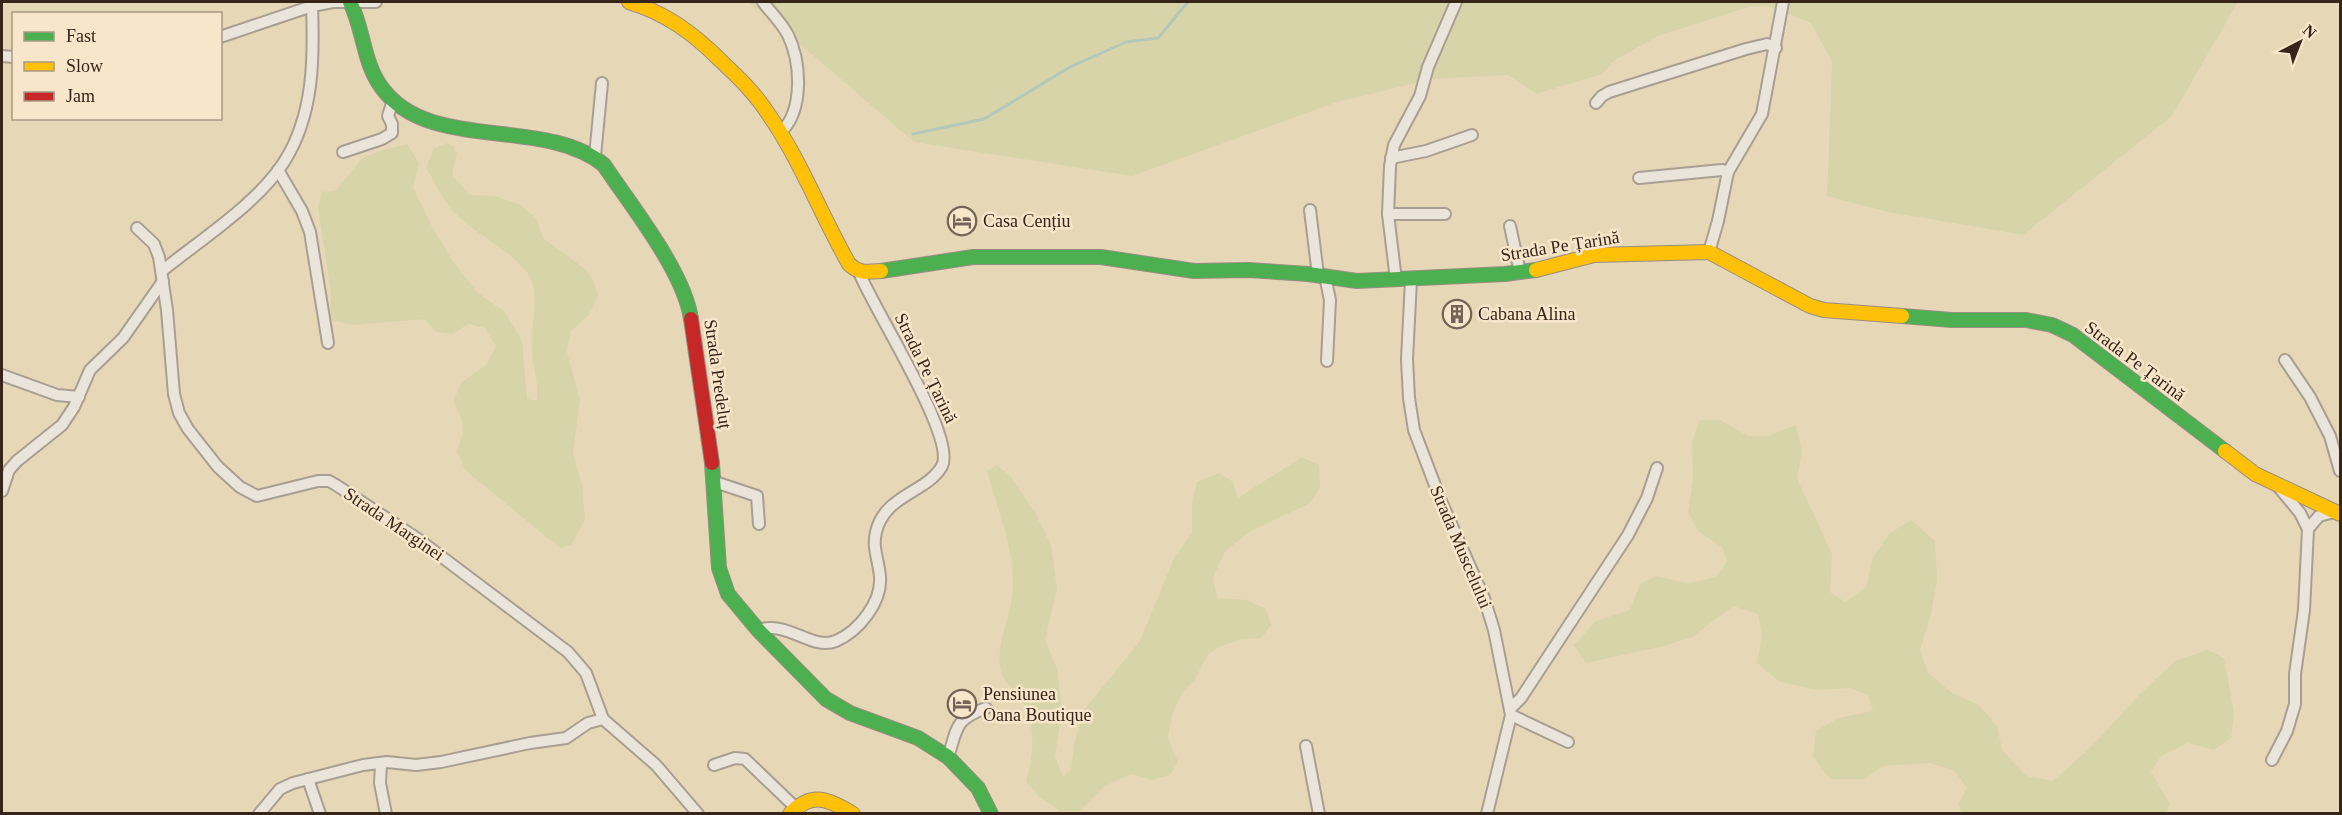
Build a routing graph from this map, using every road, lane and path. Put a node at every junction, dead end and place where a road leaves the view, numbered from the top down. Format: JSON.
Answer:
{"nodes":[{"id":1,"x":350,"y":2,"type":"edge"},
{"id":2,"x":376,"y":2,"type":"edge"},
{"id":3,"x":628,"y":2,"type":"edge"},
{"id":4,"x":763,"y":2,"type":"edge"},
{"id":5,"x":1456,"y":2,"type":"edge"},
{"id":6,"x":1783,"y":2,"type":"edge"},
{"id":7,"x":312,"y":6,"type":"junction"},
{"id":8,"x":222,"y":36,"type":"edge"},
{"id":9,"x":1776,"y":48,"type":"junction"},
{"id":10,"x":602,"y":83,"type":"dead end"},
{"id":11,"x":393,"y":100,"type":"junction"},
{"id":12,"x":1596,"y":103,"type":"dead end"},
{"id":13,"x":781,"y":132,"type":"junction"},
{"id":14,"x":1472,"y":135,"type":"dead end"},
{"id":15,"x":343,"y":153,"type":"dead end"},
{"id":16,"x":596,"y":156,"type":"junction"},
{"id":17,"x":1391,"y":158,"type":"junction"},
{"id":18,"x":278,"y":170,"type":"junction"},
{"id":19,"x":1728,"y":172,"type":"junction"},
{"id":20,"x":1639,"y":178,"type":"dead end"},
{"id":21,"x":1310,"y":210,"type":"dead end"},
{"id":22,"x":1388,"y":214,"type":"junction"},
{"id":23,"x":1445,"y":214,"type":"dead end"},
{"id":24,"x":1510,"y":226,"type":"dead end"},
{"id":25,"x":137,"y":228,"type":"dead end"},
{"id":26,"x":1709,"y":252,"type":"junction"},
{"id":27,"x":859,"y":272,"type":"junction"},
{"id":28,"x":1520,"y":272,"type":"junction"},
{"id":29,"x":162,"y":276,"type":"junction"},
{"id":30,"x":1322,"y":276,"type":"junction"},
{"id":31,"x":1396,"y":280,"type":"junction"},
{"id":32,"x":1410,"y":280,"type":"junction"},
{"id":33,"x":328,"y":344,"type":"dead end"},
{"id":34,"x":2285,"y":360,"type":"dead end"},
{"id":35,"x":1327,"y":361,"type":"dead end"},
{"id":36,"x":2,"y":375,"type":"edge"},
{"id":37,"x":79,"y":397,"type":"junction"},
{"id":38,"x":1657,"y":468,"type":"dead end"},
{"id":39,"x":2340,"y":471,"type":"edge"},
{"id":40,"x":715,"y":482,"type":"junction"},
{"id":41,"x":2277,"y":485,"type":"junction"},
{"id":42,"x":2,"y":491,"type":"edge"},
{"id":43,"x":2337,"y":513,"type":"edge"},
{"id":44,"x":759,"y":524,"type":"dead end"},
{"id":45,"x":2308,"y":530,"type":"junction"},
{"id":46,"x":758,"y":630,"type":"junction"},
{"id":47,"x":986,"y":708,"type":"dead end"},
{"id":48,"x":1510,"y":712,"type":"junction"},
{"id":49,"x":603,"y":719,"type":"junction"},
{"id":50,"x":1568,"y":742,"type":"dead end"},
{"id":51,"x":1306,"y":746,"type":"dead end"},
{"id":52,"x":948,"y":757,"type":"junction"},
{"id":53,"x":2272,"y":760,"type":"dead end"},
{"id":54,"x":381,"y":763,"type":"junction"},
{"id":55,"x":714,"y":765,"type":"dead end"},
{"id":56,"x":309,"y":779,"type":"junction"},
{"id":57,"x":793,"y":810,"type":"edge"},
{"id":58,"x":259,"y":813,"type":"edge"},
{"id":59,"x":320,"y":813,"type":"edge"},
{"id":60,"x":386,"y":813,"type":"edge"},
{"id":61,"x":698,"y":813,"type":"edge"},
{"id":62,"x":853,"y":813,"type":"edge"},
{"id":63,"x":991,"y":813,"type":"edge"},
{"id":64,"x":1319,"y":813,"type":"edge"},
{"id":65,"x":1488,"y":813,"type":"edge"}],
"edges":[{"from":1,"to":2,"type":"street"},
{"from":1,"to":7,"type":"street"},
{"from":1,"to":11,"type":"street","name":"Strada Predeluț"},
{"from":3,"to":13,"type":"street","name":"Strada Pe Țarină"},
{"from":4,"to":13,"type":"street"},
{"from":5,"to":17,"type":"street"},
{"from":6,"to":9,"type":"street"},
{"from":7,"to":8,"type":"street"},
{"from":7,"to":18,"type":"street"},
{"from":9,"to":12,"type":"street"},
{"from":9,"to":19,"type":"street"},
{"from":10,"to":16,"type":"street"},
{"from":11,"to":15,"type":"street"},
{"from":11,"to":16,"type":"street","name":"Strada Predeluț"},
{"from":13,"to":27,"type":"street","name":"Strada Pe Țarină"},
{"from":14,"to":17,"type":"street"},
{"from":16,"to":40,"type":"street","name":"Strada Predeluț"},
{"from":17,"to":22,"type":"street"},
{"from":18,"to":29,"type":"street"},
{"from":18,"to":33,"type":"street"},
{"from":19,"to":20,"type":"street"},
{"from":19,"to":26,"type":"street"},
{"from":21,"to":30,"type":"street"},
{"from":22,"to":23,"type":"street"},
{"from":22,"to":31,"type":"street"},
{"from":24,"to":28,"type":"street"},
{"from":25,"to":29,"type":"street","name":"Strada Marginei"},
{"from":26,"to":28,"type":"street","name":"Strada Pe Țarină"},
{"from":26,"to":41,"type":"street","name":"Strada Pe Țarină"},
{"from":27,"to":30,"type":"street","name":"Strada Pe Țarină"},
{"from":27,"to":46,"type":"street","name":"Strada Pe Țarină"},
{"from":28,"to":32,"type":"street","name":"Strada Pe Țarină"},
{"from":29,"to":37,"type":"street"},
{"from":29,"to":49,"type":"street","name":"Strada Marginei"},
{"from":30,"to":31,"type":"street","name":"Strada Pe Țarină"},
{"from":30,"to":35,"type":"street"},
{"from":31,"to":32,"type":"street","name":"Strada Pe Țarină"},
{"from":32,"to":48,"type":"street","name":"Strada Muscelului"},
{"from":34,"to":39,"type":"street"},
{"from":36,"to":37,"type":"street"},
{"from":37,"to":42,"type":"street"},
{"from":38,"to":48,"type":"street"},
{"from":40,"to":44,"type":"street"},
{"from":40,"to":46,"type":"street","name":"Strada Predeluț"},
{"from":41,"to":43,"type":"street","name":"Strada Pe Țarină"},
{"from":41,"to":45,"type":"street"},
{"from":43,"to":45,"type":"street"},
{"from":45,"to":53,"type":"street"},
{"from":46,"to":52,"type":"street","name":"Strada Predeluț"},
{"from":47,"to":52,"type":"street"},
{"from":48,"to":50,"type":"street"},
{"from":48,"to":65,"type":"street","name":"Strada Muscelului"},
{"from":49,"to":54,"type":"street"},
{"from":49,"to":61,"type":"street"},
{"from":51,"to":64,"type":"street"},
{"from":52,"to":63,"type":"street","name":"Strada Predeluț"},
{"from":54,"to":56,"type":"street"},
{"from":54,"to":60,"type":"street"},
{"from":55,"to":57,"type":"street"},
{"from":56,"to":58,"type":"street"},
{"from":56,"to":59,"type":"street"},
{"from":57,"to":62,"type":"street"}]}
